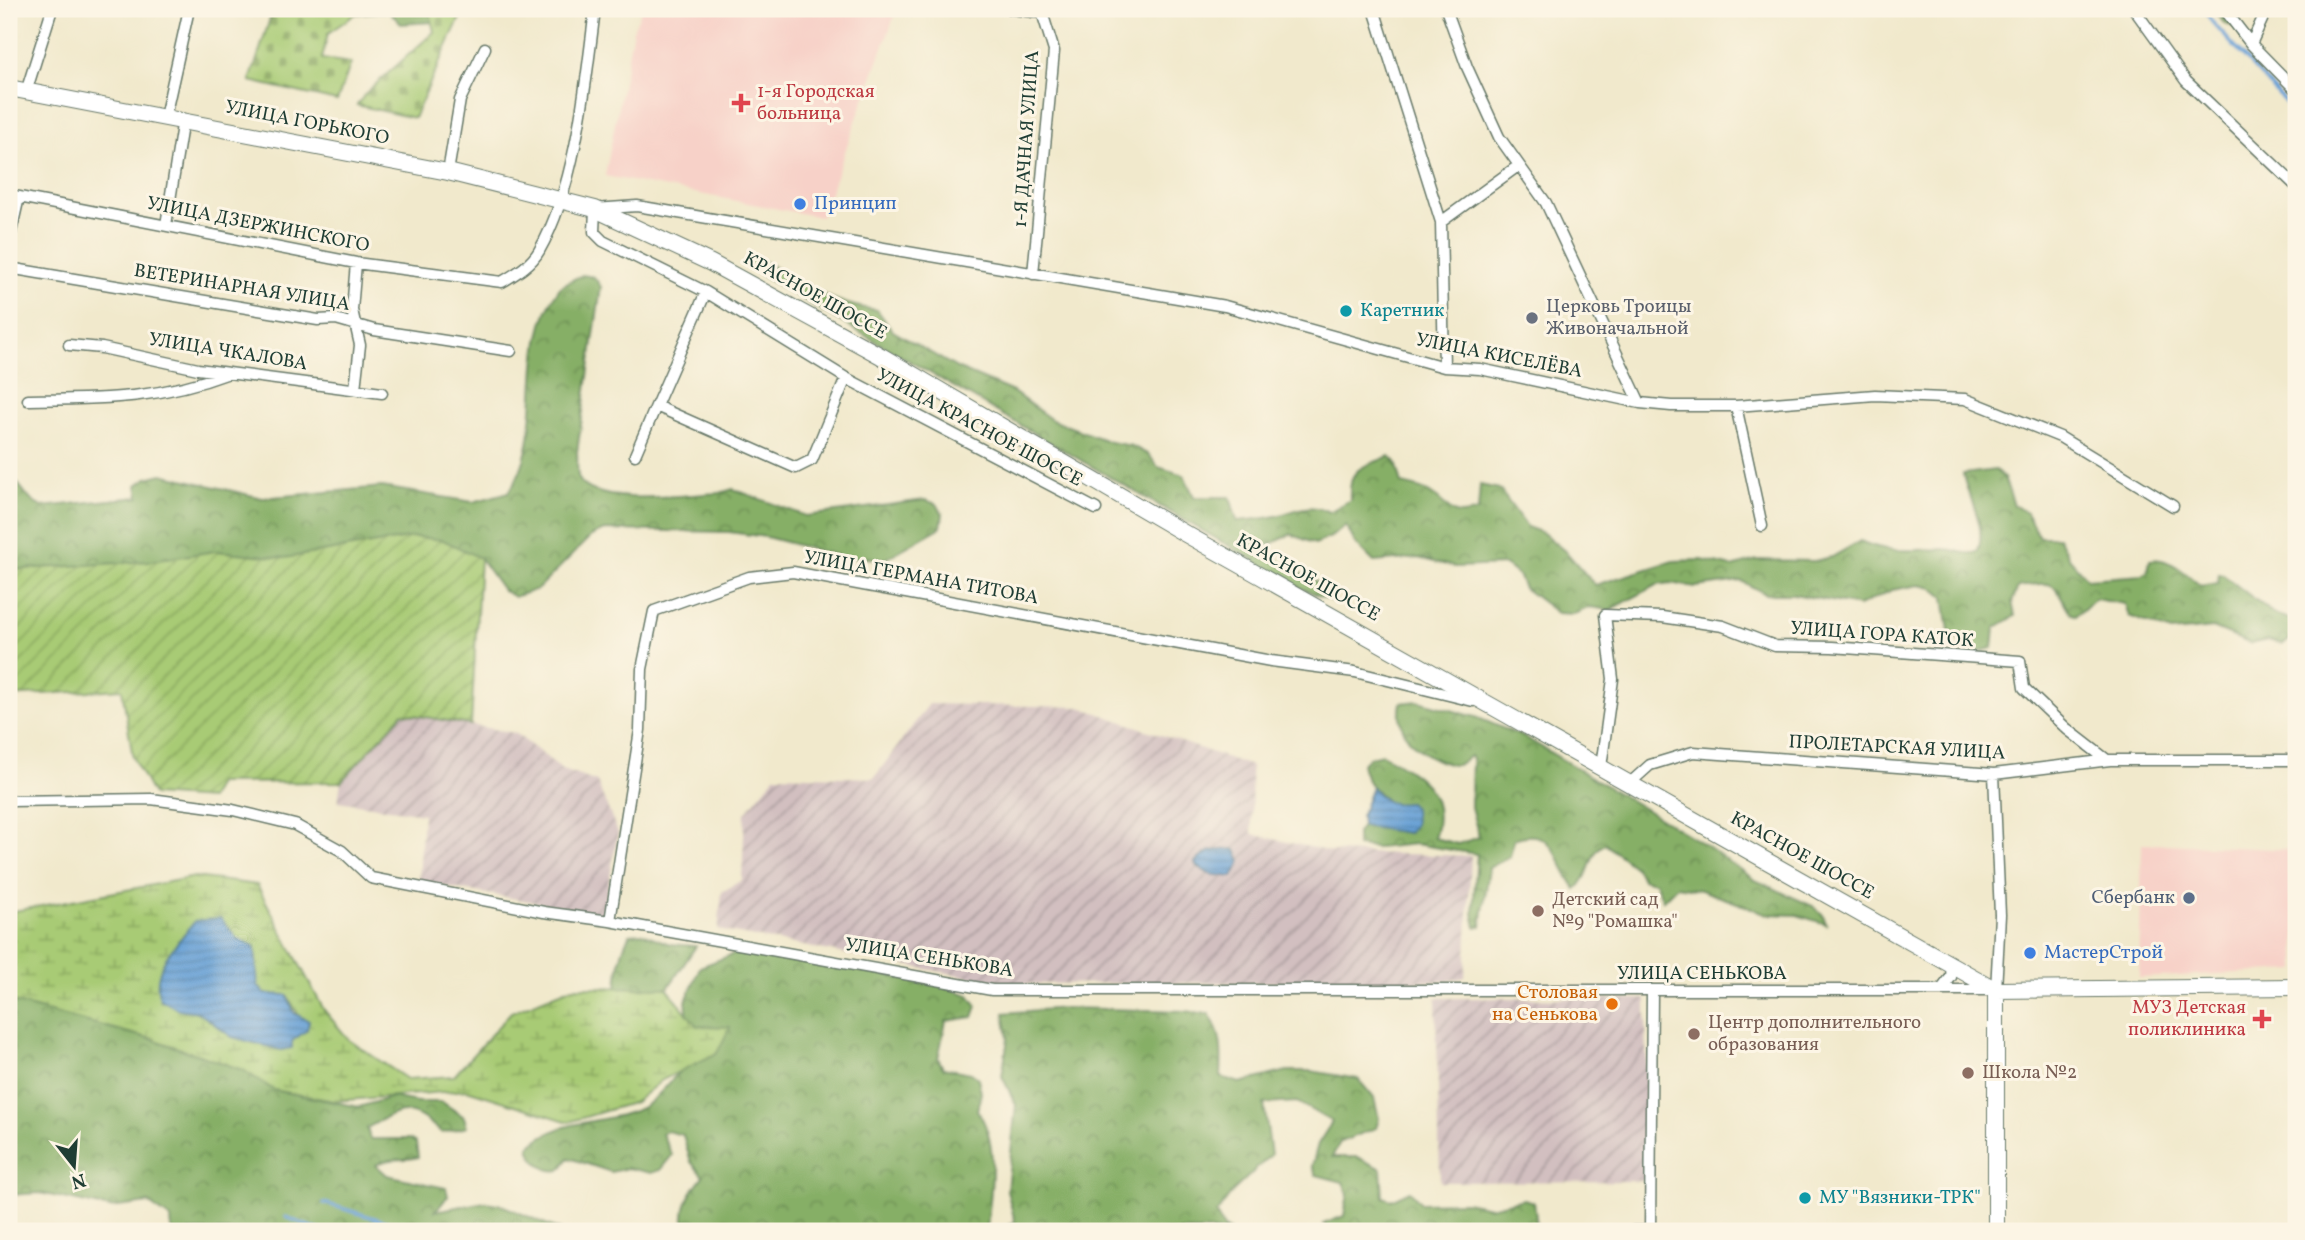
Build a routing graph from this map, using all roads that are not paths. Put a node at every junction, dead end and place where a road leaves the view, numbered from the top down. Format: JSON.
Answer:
{"nodes":[{"id":1,"x":52,"y":9,"type":"edge"},
{"id":2,"x":189,"y":9,"type":"edge"},
{"id":3,"x":595,"y":9,"type":"edge"},
{"id":4,"x":1011,"y":9,"type":"edge"},
{"id":5,"x":1374,"y":9,"type":"edge"},
{"id":6,"x":1446,"y":9,"type":"edge"},
{"id":7,"x":2134,"y":9,"type":"edge"},
{"id":8,"x":2224,"y":9,"type":"edge"},
{"id":9,"x":2267,"y":9,"type":"edge"},
{"id":10,"x":1041,"y":11,"type":"edge"},
{"id":11,"x":2251,"y":44,"type":"junction"},
{"id":12,"x":485,"y":48,"type":"dead end"},
{"id":13,"x":9,"y":88,"type":"edge"},
{"id":14,"x":2296,"y":90,"type":"edge"},
{"id":15,"x":26,"y":92,"type":"junction"},
{"id":16,"x":165,"y":117,"type":"junction"},
{"id":17,"x":183,"y":119,"type":"junction"},
{"id":18,"x":1518,"y":166,"type":"junction"},
{"id":19,"x":448,"y":172,"type":"junction"},
{"id":20,"x":2296,"y":186,"type":"edge"},
{"id":21,"x":14,"y":196,"type":"edge"},
{"id":22,"x":560,"y":200,"type":"junction"},
{"id":23,"x":595,"y":209,"type":"junction"},
{"id":24,"x":1441,"y":222,"type":"junction"},
{"id":25,"x":166,"y":225,"type":"junction"},
{"id":26,"x":9,"y":242,"type":"edge"},
{"id":27,"x":356,"y":262,"type":"junction"},
{"id":28,"x":9,"y":268,"type":"edge"},
{"id":29,"x":1033,"y":274,"type":"junction"},
{"id":30,"x":706,"y":292,"type":"junction"},
{"id":31,"x":355,"y":323,"type":"junction"},
{"id":32,"x":69,"y":345,"type":"dead end"},
{"id":33,"x":511,"y":351,"type":"dead end"},
{"id":34,"x":1444,"y":366,"type":"junction"},
{"id":35,"x":230,"y":373,"type":"junction"},
{"id":36,"x":846,"y":378,"type":"junction"},
{"id":37,"x":355,"y":389,"type":"junction"},
{"id":38,"x":382,"y":393,"type":"dead end"},
{"id":39,"x":28,"y":400,"type":"dead end"},
{"id":40,"x":1640,"y":403,"type":"junction"},
{"id":41,"x":656,"y":406,"type":"junction"},
{"id":42,"x":1736,"y":406,"type":"junction"},
{"id":43,"x":635,"y":455,"type":"dead end"},
{"id":44,"x":2173,"y":506,"type":"dead end"},
{"id":45,"x":1096,"y":509,"type":"dead end"},
{"id":46,"x":1762,"y":526,"type":"dead end"},
{"id":47,"x":1493,"y":706,"type":"junction"},
{"id":48,"x":2107,"y":760,"type":"junction"},
{"id":49,"x":2296,"y":760,"type":"edge"},
{"id":50,"x":1601,"y":766,"type":"junction"},
{"id":51,"x":1994,"y":774,"type":"junction"},
{"id":52,"x":1630,"y":783,"type":"junction"},
{"id":53,"x":9,"y":801,"type":"edge"},
{"id":54,"x":610,"y":922,"type":"junction"},
{"id":55,"x":1952,"y":965,"type":"junction"},
{"id":56,"x":2296,"y":987,"type":"edge"},
{"id":57,"x":1941,"y":990,"type":"junction"},
{"id":58,"x":1997,"y":990,"type":"junction"},
{"id":59,"x":1652,"y":992,"type":"junction"},
{"id":60,"x":1633,"y":1231,"type":"edge"},
{"id":61,"x":1650,"y":1231,"type":"edge"},
{"id":62,"x":1691,"y":1231,"type":"edge"},
{"id":63,"x":1996,"y":1231,"type":"edge"}],
"edges":[{"from":1,"to":15,"type":"street"},
{"from":2,"to":16,"type":"street"},
{"from":3,"to":22,"type":"street"},
{"from":4,"to":10,"type":"street"},
{"from":5,"to":24,"type":"street"},
{"from":6,"to":18,"type":"street"},
{"from":7,"to":20,"type":"street"},
{"from":8,"to":11,"type":"street"},
{"from":9,"to":11,"type":"street"},
{"from":10,"to":29,"type":"street","name":"1-Я ДАЧНАЯ УЛИЦА"},
{"from":11,"to":14,"type":"street"},
{"from":12,"to":19,"type":"street"},
{"from":13,"to":15,"type":"main road","name":"УЛИЦА ГОРЬКОГО"},
{"from":15,"to":16,"type":"main road","name":"УЛИЦА ГОРЬКОГО"},
{"from":16,"to":17,"type":"main road","name":"УЛИЦА ГОРЬКОГО"},
{"from":17,"to":19,"type":"main road","name":"УЛИЦА ГОРЬКОГО"},
{"from":17,"to":25,"type":"street"},
{"from":18,"to":24,"type":"street"},
{"from":18,"to":40,"type":"street"},
{"from":19,"to":22,"type":"main road","name":"УЛИЦА ГОРЬКОГО"},
{"from":21,"to":25,"type":"street","name":"УЛИЦА ДЗЕРЖИНСКОГО"},
{"from":21,"to":26,"type":"street"},
{"from":22,"to":23,"type":"main road","name":"УЛИЦА ГОРЬКОГО"},
{"from":22,"to":27,"type":"street","name":"УЛИЦА ДЗЕРЖИНСКОГО"},
{"from":23,"to":29,"type":"street","name":"УЛИЦА КИСЕЛЁВА"},
{"from":23,"to":30,"type":"street","name":"УЛИЦА КРАСНОЕ ШОССЕ"},
{"from":23,"to":47,"type":"main road","name":"КРАСНОЕ ШОССЕ"},
{"from":24,"to":34,"type":"street"},
{"from":25,"to":27,"type":"street","name":"УЛИЦА ДЗЕРЖИНСКОГО"},
{"from":27,"to":31,"type":"street"},
{"from":28,"to":31,"type":"street","name":"ВЕТЕРИНАРНАЯ УЛИЦА"},
{"from":29,"to":34,"type":"street","name":"УЛИЦА КИСЕЛЁВА"},
{"from":30,"to":36,"type":"street","name":"УЛИЦА КРАСНОЕ ШОССЕ"},
{"from":30,"to":41,"type":"street"},
{"from":31,"to":33,"type":"street","name":"ВЕТЕРИНАРНАЯ УЛИЦА"},
{"from":31,"to":37,"type":"street"},
{"from":32,"to":35,"type":"street","name":"УЛИЦА ЧКАЛОВА"},
{"from":34,"to":40,"type":"street","name":"УЛИЦА КИСЕЛЁВА"},
{"from":35,"to":37,"type":"street","name":"УЛИЦА ЧКАЛОВА"},
{"from":35,"to":39,"type":"street"},
{"from":36,"to":41,"type":"street","name":"УЛИЦА КРАСНОЕ ШОССЕ"},
{"from":36,"to":45,"type":"street","name":"УЛИЦА КРАСНОЕ ШОССЕ"},
{"from":37,"to":38,"type":"street","name":"УЛИЦА ЧКАЛОВА"},
{"from":40,"to":42,"type":"street","name":"УЛИЦА КИСЕЛЁВА"},
{"from":41,"to":43,"type":"street"},
{"from":42,"to":44,"type":"street","name":"УЛИЦА КИСЕЛЁВА"},
{"from":42,"to":46,"type":"street"},
{"from":47,"to":50,"type":"main road","name":"КРАСНОЕ ШОССЕ"},
{"from":47,"to":54,"type":"street","name":"УЛИЦА ГЕРМАНА ТИТОВА"},
{"from":48,"to":49,"type":"street","name":"ПРОЛЕТАРСКАЯ УЛИЦА"},
{"from":48,"to":50,"type":"street","name":"УЛИЦА ГОРА КАТОК"},
{"from":48,"to":51,"type":"street","name":"ПРОЛЕТАРСКАЯ УЛИЦА"},
{"from":50,"to":52,"type":"main road","name":"КРАСНОЕ ШОССЕ"},
{"from":51,"to":52,"type":"street","name":"ПРОЛЕТАРСКАЯ УЛИЦА"},
{"from":51,"to":58,"type":"street"},
{"from":52,"to":55,"type":"main road","name":"КРАСНОЕ ШОССЕ"},
{"from":53,"to":54,"type":"street","name":"УЛИЦА СЕНЬКОВА"},
{"from":54,"to":59,"type":"street","name":"УЛИЦА СЕНЬКОВА"},
{"from":55,"to":57,"type":"street"},
{"from":55,"to":58,"type":"main road","name":"КРАСНОЕ ШОССЕ"},
{"from":56,"to":58,"type":"main road"},
{"from":57,"to":58,"type":"street","name":"УЛИЦА СЕНЬКОВА"},
{"from":57,"to":59,"type":"street","name":"УЛИЦА СЕНЬКОВА"},
{"from":58,"to":63,"type":"main road"},
{"from":59,"to":61,"type":"street"},
{"from":60,"to":61,"type":"street"},
{"from":61,"to":62,"type":"street"}]}
